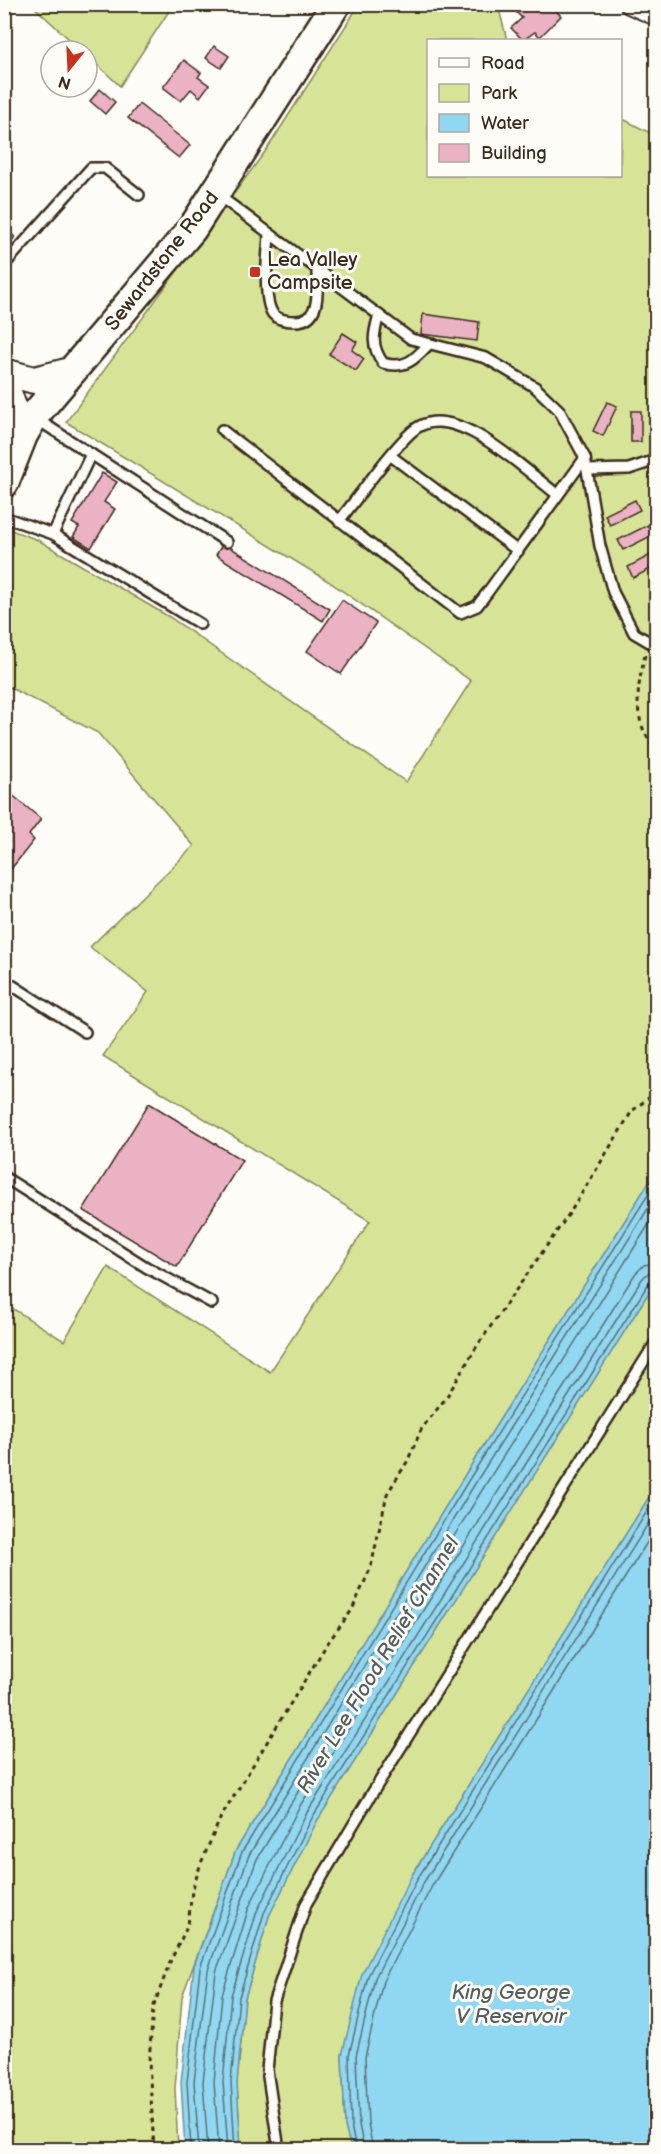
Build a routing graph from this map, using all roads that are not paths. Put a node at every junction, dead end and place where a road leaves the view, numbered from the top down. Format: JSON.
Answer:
{"nodes":[{"id":1,"x":336,"y":4,"type":"edge"},
{"id":2,"x":629,"y":4,"type":"edge"},
{"id":3,"x":657,"y":16,"type":"edge"},
{"id":4,"x":216,"y":194,"type":"junction"},
{"id":5,"x":139,"y":195,"type":"dead end"},
{"id":6,"x":269,"y":235,"type":"junction"},
{"id":7,"x":4,"y":265,"type":"edge"},
{"id":8,"x":317,"y":270,"type":"junction"},
{"id":9,"x":379,"y":315,"type":"junction"},
{"id":10,"x":429,"y":344,"type":"junction"},
{"id":11,"x":74,"y":370,"type":"junction"},
{"id":12,"x":4,"y":372,"type":"edge"},
{"id":13,"x":4,"y":381,"type":"edge"},
{"id":14,"x":28,"y":426,"type":"junction"},
{"id":15,"x":222,"y":430,"type":"dead end"},
{"id":16,"x":90,"y":454,"type":"junction"},
{"id":17,"x":391,"y":456,"type":"junction"},
{"id":18,"x":585,"y":458,"type":"junction"},
{"id":19,"x":657,"y":460,"type":"edge"},
{"id":20,"x":587,"y":470,"type":"junction"},
{"id":21,"x":4,"y":483,"type":"edge"},
{"id":22,"x":558,"y":495,"type":"junction"},
{"id":23,"x":4,"y":517,"type":"edge"},
{"id":24,"x":339,"y":521,"type":"junction"},
{"id":25,"x":53,"y":534,"type":"junction"},
{"id":26,"x":227,"y":542,"type":"dead end"},
{"id":27,"x":518,"y":551,"type":"junction"},
{"id":28,"x":201,"y":624,"type":"dead end"},
{"id":29,"x":652,"y":644,"type":"edge"},
{"id":30,"x":4,"y":980,"type":"edge"},
{"id":31,"x":85,"y":1032,"type":"dead end"},
{"id":32,"x":4,"y":1177,"type":"edge"},
{"id":33,"x":212,"y":1303,"type":"dead end"},
{"id":34,"x":657,"y":1342,"type":"edge"},
{"id":35,"x":279,"y":2150,"type":"edge"}],
"edges":[{"from":1,"to":4,"type":"main road","name":"Sewardstone Road"},
{"from":2,"to":3,"type":"street"},
{"from":4,"to":6,"type":"lane"},
{"from":4,"to":11,"type":"main road","name":"Sewardstone Road"},
{"from":5,"to":7,"type":"lane"},
{"from":6,"to":8,"type":"lane"},
{"from":6,"to":8,"type":"lane"},
{"from":8,"to":9,"type":"lane"},
{"from":9,"to":10,"type":"lane"},
{"from":9,"to":10,"type":"lane"},
{"from":10,"to":18,"type":"lane"},
{"from":11,"to":12,"type":"street"},
{"from":11,"to":14,"type":"main road","name":"Sewardstone Road"},
{"from":13,"to":14,"type":"street"},
{"from":14,"to":16,"type":"lane"},
{"from":14,"to":21,"type":"main road","name":"Sewardstone Road"},
{"from":15,"to":24,"type":"lane"},
{"from":16,"to":25,"type":"lane"},
{"from":16,"to":26,"type":"lane"},
{"from":17,"to":22,"type":"lane"},
{"from":17,"to":24,"type":"lane"},
{"from":17,"to":27,"type":"lane"},
{"from":18,"to":20,"type":"lane"},
{"from":18,"to":22,"type":"lane"},
{"from":19,"to":20,"type":"lane"},
{"from":20,"to":29,"type":"lane"},
{"from":22,"to":27,"type":"lane"},
{"from":23,"to":25,"type":"lane"},
{"from":24,"to":27,"type":"lane"},
{"from":25,"to":28,"type":"lane"},
{"from":30,"to":31,"type":"lane"},
{"from":32,"to":33,"type":"lane"},
{"from":34,"to":35,"type":"lane"}]}
